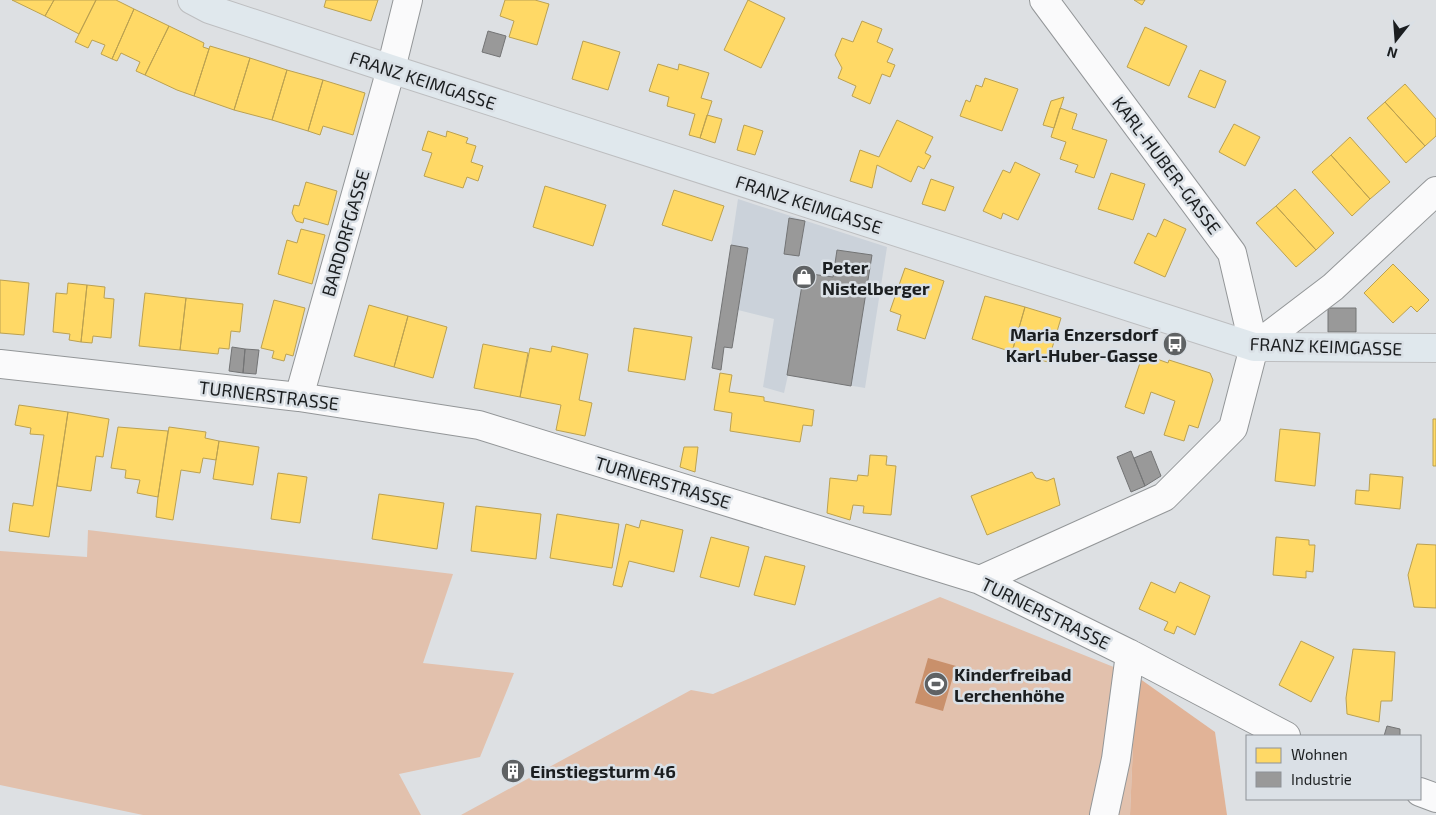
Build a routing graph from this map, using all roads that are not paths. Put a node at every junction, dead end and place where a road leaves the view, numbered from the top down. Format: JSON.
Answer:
{"nodes":[{"id":1,"x":192,"y":0,"type":"edge"},
{"id":2,"x":408,"y":0,"type":"edge"},
{"id":3,"x":1044,"y":0,"type":"edge"},
{"id":4,"x":391,"y":69,"type":"junction"},
{"id":5,"x":1436,"y":191,"type":"edge"},
{"id":6,"x":1254,"y":347,"type":"junction"},
{"id":7,"x":1436,"y":348,"type":"edge"},
{"id":8,"x":0,"y":364,"type":"edge"},
{"id":9,"x":299,"y":397,"type":"junction"},
{"id":10,"x":980,"y":580,"type":"junction"},
{"id":11,"x":1130,"y":654,"type":"junction"},
{"id":12,"x":1284,"y":735,"type":"edge"},
{"id":13,"x":1421,"y":792,"type":"edge"},
{"id":14,"x":1436,"y":798,"type":"edge"},
{"id":15,"x":1104,"y":815,"type":"edge"}],
"edges":[{"from":1,"to":4,"type":"main road","name":"FRANZ KEIMGASSE"},
{"from":2,"to":4,"type":"street","name":"BARDORFGASSE"},
{"from":3,"to":6,"type":"street","name":"KARL-HUBER-GASSE"},
{"from":4,"to":6,"type":"main road","name":"FRANZ KEIMGASSE"},
{"from":4,"to":9,"type":"street","name":"BARDORFGASSE"},
{"from":5,"to":6,"type":"street"},
{"from":6,"to":7,"type":"main road","name":"FRANZ KEIMGASSE"},
{"from":6,"to":10,"type":"street"},
{"from":8,"to":9,"type":"street","name":"TURNERSTRASSE"},
{"from":9,"to":10,"type":"street","name":"TURNERSTRASSE"},
{"from":10,"to":11,"type":"street","name":"TURNERSTRASSE"},
{"from":11,"to":12,"type":"street","name":"TURNERSTRASSE"},
{"from":11,"to":15,"type":"street"},
{"from":13,"to":14,"type":"street"}]}
